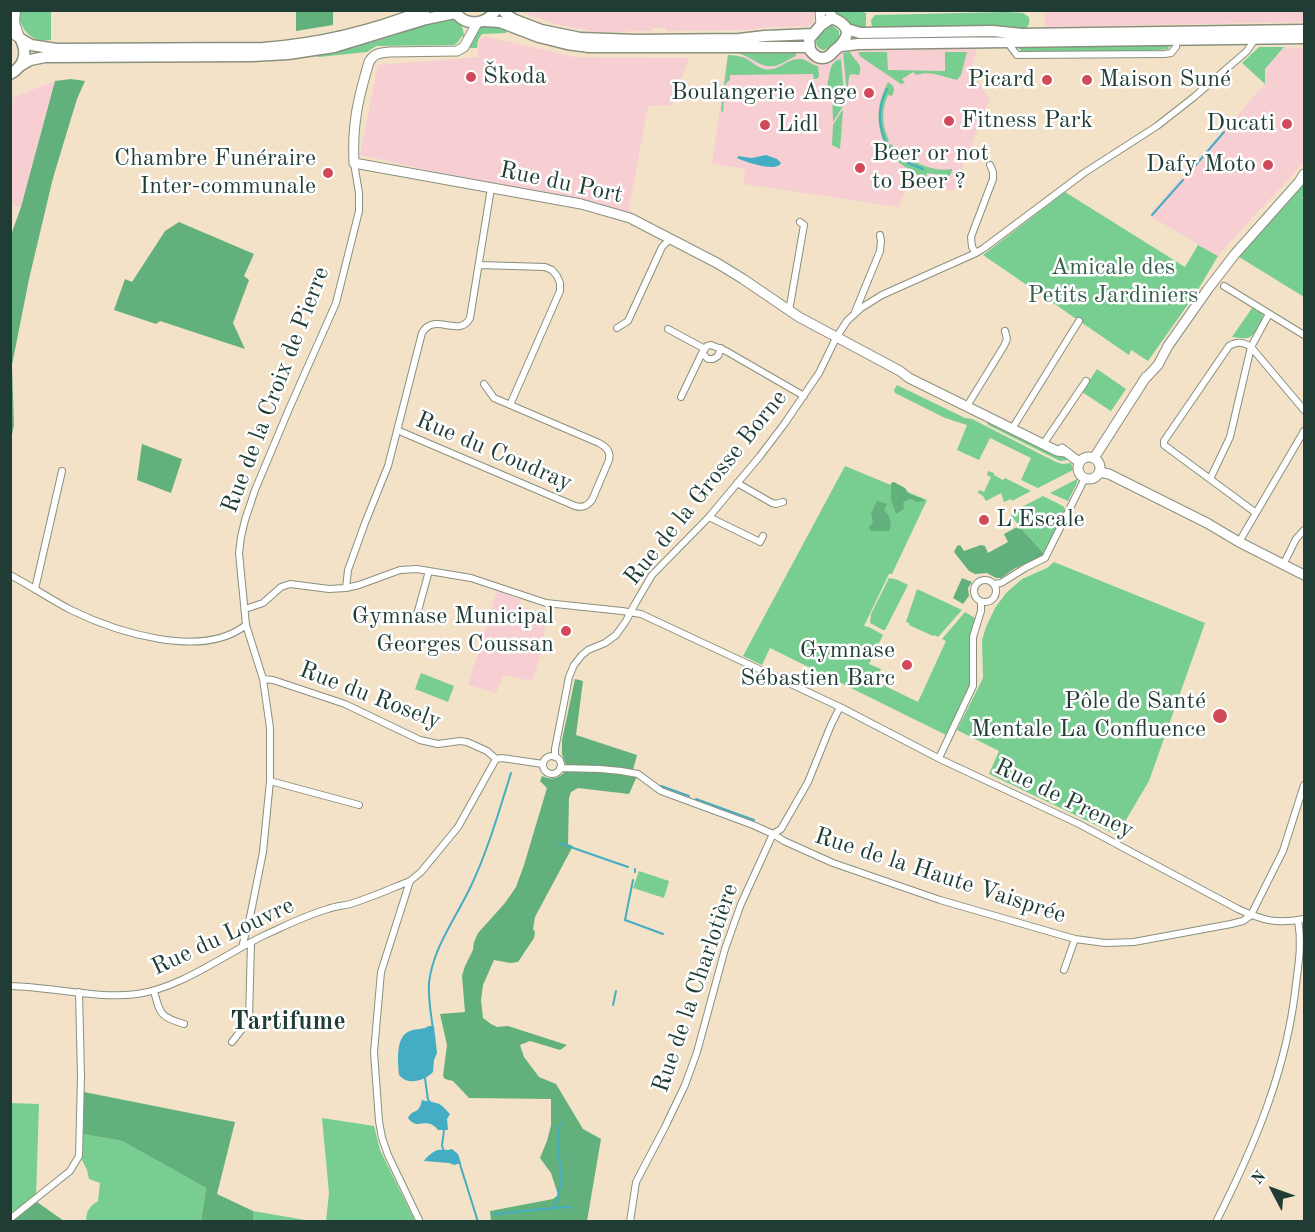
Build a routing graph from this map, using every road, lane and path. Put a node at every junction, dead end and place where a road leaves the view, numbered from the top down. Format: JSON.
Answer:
{"nodes":[{"id":1,"x":14,"y":10,"type":"edge"},
{"id":2,"x":425,"y":10,"type":"edge"},
{"id":3,"x":496,"y":10,"type":"edge"},
{"id":4,"x":504,"y":10,"type":"edge"},
{"id":5,"x":820,"y":10,"type":"edge"},
{"id":6,"x":454,"y":12,"type":"edge"},
{"id":7,"x":831,"y":14,"type":"edge"},
{"id":8,"x":465,"y":21,"type":"junction"},
{"id":9,"x":481,"y":22,"type":"junction"},
{"id":10,"x":846,"y":29,"type":"junction"},
{"id":11,"x":817,"y":30,"type":"junction"},
{"id":12,"x":1305,"y":30,"type":"edge"},
{"id":13,"x":16,"y":35,"type":"edge"},
{"id":14,"x":1305,"y":38,"type":"edge"},
{"id":15,"x":467,"y":39,"type":"junction"},
{"id":16,"x":1255,"y":39,"type":"junction"},
{"id":17,"x":841,"y":46,"type":"junction"},
{"id":18,"x":809,"y":47,"type":"junction"},
{"id":19,"x":20,"y":66,"type":"junction"},
{"id":20,"x":10,"y":74,"type":"edge"},
{"id":21,"x":354,"y":163,"type":"junction"},
{"id":22,"x":990,"y":165,"type":"dead end"},
{"id":23,"x":1303,"y":178,"type":"edge"},
{"id":24,"x":491,"y":188,"type":"junction"},
{"id":25,"x":800,"y":222,"type":"dead end"},
{"id":26,"x":880,"y":235,"type":"dead end"},
{"id":27,"x":670,"y":239,"type":"junction"},
{"id":28,"x":976,"y":253,"type":"junction"},
{"id":29,"x":479,"y":266,"type":"junction"},
{"id":30,"x":1224,"y":286,"type":"dead end"},
{"id":31,"x":789,"y":311,"type":"junction"},
{"id":32,"x":855,"y":313,"type":"junction"},
{"id":33,"x":1269,"y":314,"type":"junction"},
{"id":34,"x":1079,"y":321,"type":"dead end"},
{"id":35,"x":617,"y":328,"type":"dead end"},
{"id":36,"x":668,"y":329,"type":"dead end"},
{"id":37,"x":1005,"y":331,"type":"dead end"},
{"id":38,"x":1305,"y":335,"type":"edge"},
{"id":39,"x":836,"y":338,"type":"junction"},
{"id":40,"x":1251,"y":347,"type":"junction"},
{"id":41,"x":721,"y":348,"type":"junction"},
{"id":42,"x":703,"y":351,"type":"junction"},
{"id":43,"x":1086,"y":381,"type":"dead end"},
{"id":44,"x":484,"y":384,"type":"dead end"},
{"id":45,"x":804,"y":396,"type":"junction"},
{"id":46,"x":681,"y":397,"type":"dead end"},
{"id":47,"x":968,"y":404,"type":"junction"},
{"id":48,"x":510,"y":405,"type":"junction"},
{"id":49,"x":1305,"y":410,"type":"edge"},
{"id":50,"x":1014,"y":424,"type":"junction"},
{"id":51,"x":397,"y":430,"type":"junction"},
{"id":52,"x":1305,"y":431,"type":"edge"},
{"id":53,"x":1046,"y":440,"type":"junction"},
{"id":54,"x":1065,"y":452,"type":"junction"},
{"id":55,"x":1094,"y":458,"type":"junction"},
{"id":56,"x":1079,"y":462,"type":"junction"},
{"id":57,"x":62,"y":471,"type":"dead end"},
{"id":58,"x":1099,"y":472,"type":"junction"},
{"id":59,"x":1085,"y":478,"type":"junction"},
{"id":60,"x":1210,"y":479,"type":"junction"},
{"id":61,"x":737,"y":483,"type":"junction"},
{"id":62,"x":783,"y":502,"type":"dead end"},
{"id":63,"x":1256,"y":513,"type":"junction"},
{"id":64,"x":709,"y":517,"type":"junction"},
{"id":65,"x":1305,"y":530,"type":"edge"},
{"id":66,"x":763,"y":536,"type":"dead end"},
{"id":67,"x":1239,"y":542,"type":"junction"},
{"id":68,"x":1282,"y":565,"type":"junction"},
{"id":69,"x":429,"y":571,"type":"junction"},
{"id":70,"x":10,"y":575,"type":"edge"},
{"id":71,"x":1305,"y":575,"type":"edge"},
{"id":72,"x":994,"y":584,"type":"junction"},
{"id":73,"x":345,"y":588,"type":"junction"},
{"id":74,"x":35,"y":589,"type":"junction"},
{"id":75,"x":981,"y":602,"type":"junction"},
{"id":76,"x":245,"y":609,"type":"junction"},
{"id":77,"x":631,"y":612,"type":"junction"},
{"id":78,"x":416,"y":618,"type":"dead end"},
{"id":79,"x":246,"y":625,"type":"junction"},
{"id":80,"x":263,"y":679,"type":"junction"},
{"id":81,"x":840,"y":707,"type":"junction"},
{"id":82,"x":555,"y":757,"type":"junction"},
{"id":83,"x":939,"y":758,"type":"junction"},
{"id":84,"x":496,"y":759,"type":"junction"},
{"id":85,"x":543,"y":764,"type":"junction"},
{"id":86,"x":560,"y":768,"type":"junction"},
{"id":87,"x":270,"y":781,"type":"junction"},
{"id":88,"x":1305,"y":785,"type":"edge"},
{"id":89,"x":359,"y":805,"type":"dead end"},
{"id":90,"x":773,"y":834,"type":"junction"},
{"id":91,"x":410,"y":882,"type":"junction"},
{"id":92,"x":1251,"y":915,"type":"junction"},
{"id":93,"x":1301,"y":920,"type":"edge"},
{"id":94,"x":1074,"y":939,"type":"junction"},
{"id":95,"x":250,"y":942,"type":"junction"},
{"id":96,"x":242,"y":947,"type":"junction"},
{"id":97,"x":1064,"y":970,"type":"dead end"},
{"id":98,"x":10,"y":986,"type":"edge"},
{"id":99,"x":154,"y":991,"type":"junction"},
{"id":100,"x":79,"y":992,"type":"junction"},
{"id":101,"x":184,"y":1024,"type":"dead end"},
{"id":102,"x":232,"y":1042,"type":"dead end"},
{"id":103,"x":10,"y":1219,"type":"edge"},
{"id":104,"x":420,"y":1221,"type":"edge"},
{"id":105,"x":630,"y":1221,"type":"edge"},
{"id":106,"x":1216,"y":1221,"type":"edge"}],
"edges":[{"from":1,"to":13,"type":"highway"},
{"from":2,"to":13,"type":"main road"},
{"from":3,"to":9,"type":"main road"},
{"from":4,"to":11,"type":"main road"},
{"from":5,"to":11,"type":"street"},
{"from":6,"to":8,"type":"main road"},
{"from":6,"to":19,"type":"main road"},
{"from":7,"to":10,"type":"main road"},
{"from":7,"to":11,"type":"main road"},
{"from":8,"to":9,"type":"main road"},
{"from":8,"to":15,"type":"street"},
{"from":9,"to":15,"type":"street"},
{"from":9,"to":18,"type":"main road"},
{"from":10,"to":12,"type":"main road"},
{"from":10,"to":17,"type":"main road"},
{"from":11,"to":18,"type":"main road"},
{"from":13,"to":19,"type":"main road"},
{"from":14,"to":16,"type":"main road"},
{"from":15,"to":21,"type":"street","name":"Rue de la Croix de Pierre"},
{"from":16,"to":17,"type":"main road"},
{"from":16,"to":28,"type":"street","name":"Rue de la Grosse Borne"},
{"from":17,"to":18,"type":"main road"},
{"from":19,"to":20,"type":"main road"},
{"from":21,"to":24,"type":"street","name":"Rue du Port"},
{"from":21,"to":76,"type":"street","name":"Rue de la Croix de Pierre"},
{"from":22,"to":28,"type":"street"},
{"from":23,"to":55,"type":"street"},
{"from":24,"to":27,"type":"street","name":"Rue du Port"},
{"from":24,"to":29,"type":"street"},
{"from":25,"to":31,"type":"street"},
{"from":26,"to":32,"type":"street"},
{"from":27,"to":31,"type":"street","name":"Rue du Port"},
{"from":27,"to":35,"type":"street"},
{"from":28,"to":32,"type":"street","name":"Rue de la Grosse Borne"},
{"from":29,"to":48,"type":"street","name":"Rue du Coudray"},
{"from":29,"to":51,"type":"street"},
{"from":30,"to":33,"type":"street"},
{"from":31,"to":39,"type":"street","name":"Rue du Port"},
{"from":32,"to":39,"type":"street","name":"Rue de la Grosse Borne"},
{"from":33,"to":38,"type":"street"},
{"from":33,"to":40,"type":"street"},
{"from":34,"to":50,"type":"street"},
{"from":36,"to":42,"type":"street"},
{"from":37,"to":47,"type":"street"},
{"from":39,"to":45,"type":"street","name":"Rue de la Grosse Borne"},
{"from":39,"to":47,"type":"street","name":"Rue du Port"},
{"from":40,"to":49,"type":"street"},
{"from":40,"to":60,"type":"street"},
{"from":40,"to":60,"type":"street"},
{"from":41,"to":42,"type":"street"},
{"from":41,"to":42,"type":"street"},
{"from":41,"to":45,"type":"street"},
{"from":42,"to":46,"type":"street"},
{"from":43,"to":53,"type":"street"},
{"from":44,"to":48,"type":"street","name":"Rue du Coudray"},
{"from":45,"to":61,"type":"street","name":"Rue de la Grosse Borne"},
{"from":47,"to":50,"type":"street"},
{"from":47,"to":54,"type":"street"},
{"from":48,"to":51,"type":"street","name":"Rue du Coudray"},
{"from":50,"to":53,"type":"street"},
{"from":51,"to":73,"type":"street"},
{"from":52,"to":63,"type":"street"},
{"from":53,"to":54,"type":"street"},
{"from":54,"to":56,"type":"street"},
{"from":55,"to":56,"type":"street"},
{"from":55,"to":58,"type":"street"},
{"from":56,"to":59,"type":"street"},
{"from":57,"to":74,"type":"street"},
{"from":58,"to":59,"type":"street"},
{"from":58,"to":67,"type":"street"},
{"from":59,"to":72,"type":"street"},
{"from":60,"to":63,"type":"street"},
{"from":61,"to":62,"type":"street"},
{"from":61,"to":64,"type":"street","name":"Rue de la Grosse Borne"},
{"from":63,"to":67,"type":"street"},
{"from":64,"to":66,"type":"street"},
{"from":64,"to":77,"type":"street","name":"Rue de la Grosse Borne"},
{"from":65,"to":68,"type":"street"},
{"from":67,"to":68,"type":"street"},
{"from":68,"to":71,"type":"street"},
{"from":69,"to":73,"type":"street","name":"Rue de Preney"},
{"from":69,"to":77,"type":"street","name":"Rue de Preney"},
{"from":69,"to":78,"type":"street"},
{"from":70,"to":74,"type":"street"},
{"from":72,"to":75,"type":"street"},
{"from":72,"to":75,"type":"street"},
{"from":73,"to":76,"type":"street","name":"Rue de Preney"},
{"from":74,"to":79,"type":"street"},
{"from":75,"to":83,"type":"street"},
{"from":76,"to":79,"type":"street","name":"Rue de la Croix de Pierre"},
{"from":77,"to":81,"type":"street","name":"Rue de Preney"},
{"from":77,"to":82,"type":"street","name":"Rue de la Grosse Borne"},
{"from":79,"to":80,"type":"street","name":"Rue de la Croix de Pierre"},
{"from":80,"to":84,"type":"street","name":"Rue du Rosely"},
{"from":80,"to":87,"type":"street","name":"Rue de la Croix de Pierre"},
{"from":81,"to":83,"type":"street","name":"Rue de Preney"},
{"from":81,"to":90,"type":"street","name":"Rue de la Charlotière"},
{"from":82,"to":85,"type":"street"},
{"from":82,"to":86,"type":"street"},
{"from":83,"to":92,"type":"street","name":"Rue de Preney"},
{"from":84,"to":85,"type":"street"},
{"from":84,"to":91,"type":"street"},
{"from":85,"to":86,"type":"street"},
{"from":86,"to":90,"type":"street","name":"Rue de la Haute Vaisprée"},
{"from":87,"to":89,"type":"street"},
{"from":87,"to":96,"type":"street","name":"Rue de la Croix de Pierre"},
{"from":88,"to":92,"type":"street"},
{"from":90,"to":94,"type":"street","name":"Rue de la Haute Vaisprée"},
{"from":90,"to":105,"type":"street","name":"Rue de la Charlotière"},
{"from":91,"to":95,"type":"street","name":"Rue du Louvre"},
{"from":91,"to":104,"type":"street"},
{"from":92,"to":93,"type":"street","name":"Rue de Preney"},
{"from":92,"to":94,"type":"street","name":"Rue de la Haute Vaisprée"},
{"from":93,"to":106,"type":"street"},
{"from":94,"to":97,"type":"street"},
{"from":95,"to":96,"type":"street","name":"Rue du Louvre"},
{"from":95,"to":102,"type":"street"},
{"from":96,"to":99,"type":"street","name":"Rue du Louvre"},
{"from":98,"to":100,"type":"street","name":"Rue du Louvre"},
{"from":99,"to":100,"type":"street","name":"Rue du Louvre"},
{"from":99,"to":101,"type":"street"},
{"from":100,"to":103,"type":"street"}]}
